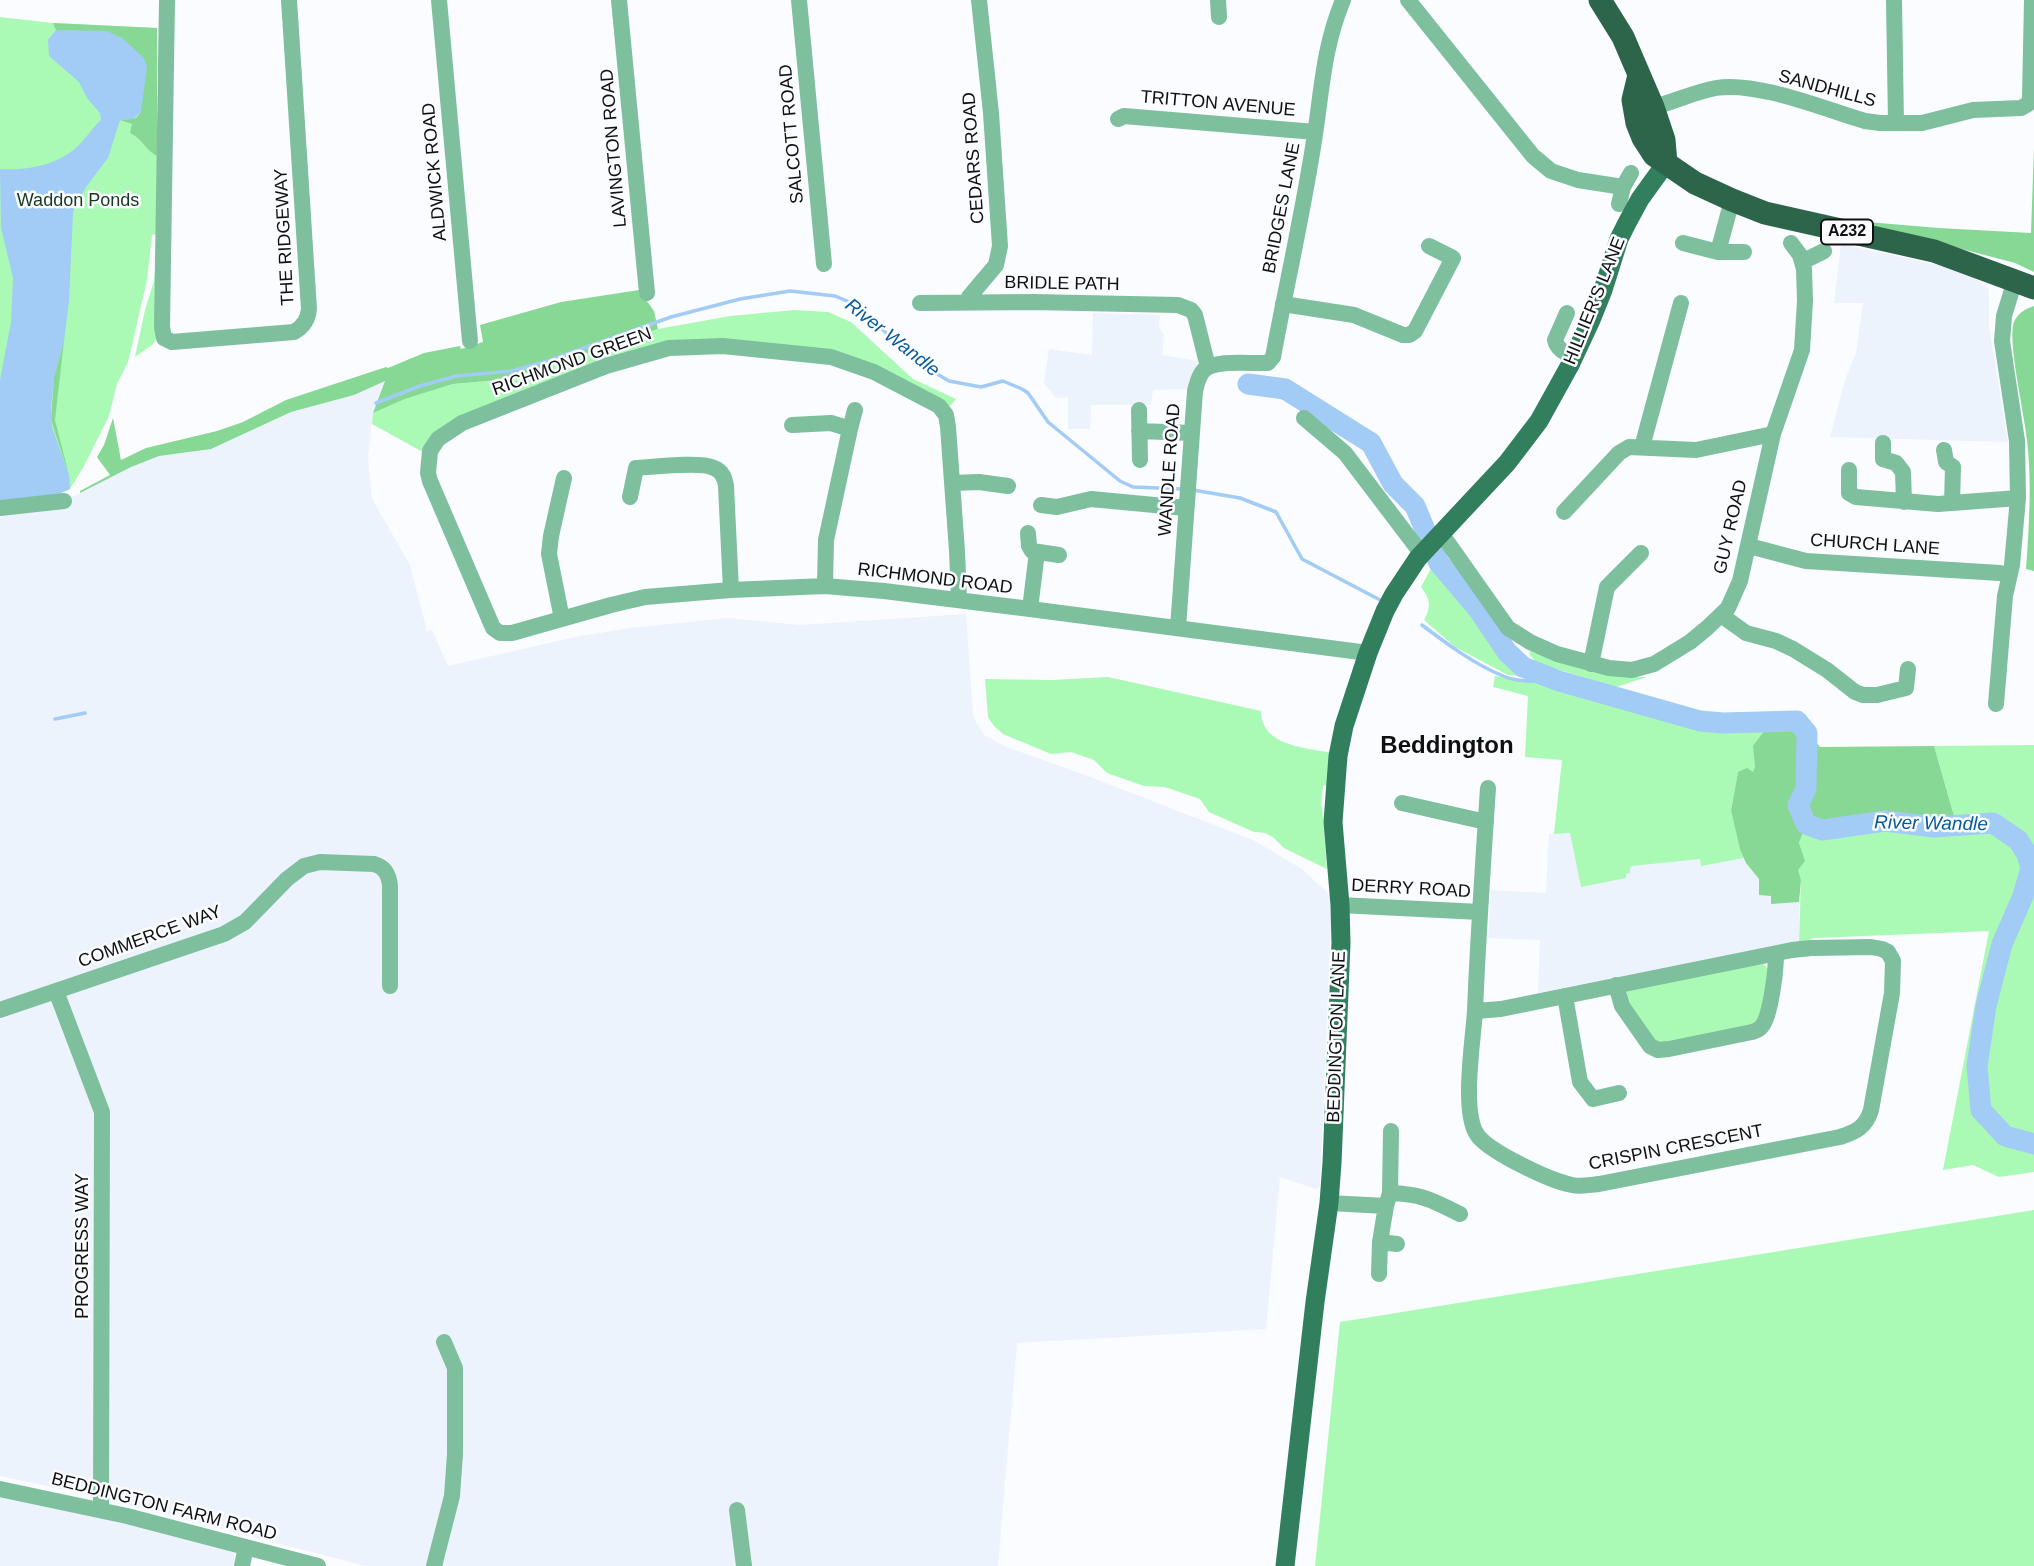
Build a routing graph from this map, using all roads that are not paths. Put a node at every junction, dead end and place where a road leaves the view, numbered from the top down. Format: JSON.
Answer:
{"nodes":[{"id":1,"x":167,"y":0,"type":"edge"},
{"id":2,"x":289,"y":0,"type":"edge"},
{"id":3,"x":439,"y":0,"type":"edge"},
{"id":4,"x":619,"y":0,"type":"edge"},
{"id":5,"x":799,"y":0,"type":"edge"},
{"id":6,"x":979,"y":0,"type":"edge"},
{"id":7,"x":1218,"y":0,"type":"edge"},
{"id":8,"x":1343,"y":0,"type":"edge"},
{"id":9,"x":1408,"y":0,"type":"edge"},
{"id":10,"x":1600,"y":0,"type":"edge"},
{"id":11,"x":1894,"y":0,"type":"edge"},
{"id":12,"x":2032,"y":0,"type":"edge"},
{"id":13,"x":1219,"y":18,"type":"dead end"},
{"id":14,"x":1639,"y":75,"type":"junction"},
{"id":15,"x":1653,"y":107,"type":"junction"},
{"id":16,"x":1118,"y":119,"type":"dead end"},
{"id":17,"x":1896,"y":123,"type":"junction"},
{"id":18,"x":1315,"y":132,"type":"junction"},
{"id":19,"x":1666,"y":163,"type":"junction"},
{"id":20,"x":1732,"y":201,"type":"junction"},
{"id":21,"x":1619,"y":204,"type":"dead end"},
{"id":22,"x":1683,"y":243,"type":"dead end"},
{"id":23,"x":1791,"y":243,"type":"dead end"},
{"id":24,"x":1429,"y":246,"type":"dead end"},
{"id":25,"x":1825,"y":251,"type":"dead end"},
{"id":26,"x":1718,"y":252,"type":"junction"},
{"id":27,"x":1744,"y":252,"type":"dead end"},
{"id":28,"x":1802,"y":262,"type":"junction"},
{"id":29,"x":824,"y":264,"type":"dead end"},
{"id":30,"x":2024,"y":284,"type":"edge"},
{"id":31,"x":647,"y":293,"type":"dead end"},
{"id":32,"x":967,"y":302,"type":"junction"},
{"id":33,"x":920,"y":303,"type":"dead end"},
{"id":34,"x":1681,"y":303,"type":"dead end"},
{"id":35,"x":1283,"y":304,"type":"junction"},
{"id":36,"x":1567,"y":313,"type":"dead end"},
{"id":37,"x":470,"y":341,"type":"dead end"},
{"id":38,"x":1574,"y":357,"type":"junction"},
{"id":39,"x":1208,"y":367,"type":"junction"},
{"id":40,"x":855,"y":410,"type":"dead end"},
{"id":41,"x":1139,"y":410,"type":"dead end"},
{"id":42,"x":1304,"y":418,"type":"dead end"},
{"id":43,"x":792,"y":425,"type":"dead end"},
{"id":44,"x":850,"y":429,"type":"junction"},
{"id":45,"x":1139,"y":431,"type":"junction"},
{"id":46,"x":1192,"y":433,"type":"junction"},
{"id":47,"x":1773,"y":434,"type":"junction"},
{"id":48,"x":1883,"y":443,"type":"dead end"},
{"id":49,"x":1642,"y":447,"type":"junction"},
{"id":50,"x":1944,"y":450,"type":"dead end"},
{"id":51,"x":1140,"y":460,"type":"dead end"},
{"id":52,"x":1849,"y":470,"type":"dead end"},
{"id":53,"x":564,"y":478,"type":"dead end"},
{"id":54,"x":952,"y":483,"type":"junction"},
{"id":55,"x":1008,"y":486,"type":"dead end"},
{"id":56,"x":630,"y":497,"type":"dead end"},
{"id":57,"x":2018,"y":498,"type":"junction"},
{"id":58,"x":64,"y":501,"type":"dead end"},
{"id":59,"x":1904,"y":502,"type":"junction"},
{"id":60,"x":1952,"y":503,"type":"junction"},
{"id":61,"x":1187,"y":504,"type":"junction"},
{"id":62,"x":1041,"y":506,"type":"dead end"},
{"id":63,"x":0,"y":508,"type":"edge"},
{"id":64,"x":1564,"y":512,"type":"dead end"},
{"id":65,"x":1028,"y":533,"type":"dead end"},
{"id":66,"x":1441,"y":533,"type":"junction"},
{"id":67,"x":1749,"y":546,"type":"junction"},
{"id":68,"x":1038,"y":552,"type":"junction"},
{"id":69,"x":1641,"y":552,"type":"dead end"},
{"id":70,"x":1421,"y":553,"type":"junction"},
{"id":71,"x":1059,"y":555,"type":"dead end"},
{"id":72,"x":2005,"y":576,"type":"junction"},
{"id":73,"x":825,"y":586,"type":"junction"},
{"id":74,"x":731,"y":590,"type":"junction"},
{"id":75,"x":959,"y":600,"type":"junction"},
{"id":76,"x":1030,"y":609,"type":"junction"},
{"id":77,"x":1721,"y":615,"type":"junction"},
{"id":78,"x":562,"y":619,"type":"junction"},
{"id":79,"x":1178,"y":628,"type":"junction"},
{"id":80,"x":500,"y":633,"type":"joint"},
{"id":81,"x":1368,"y":653,"type":"junction"},
{"id":82,"x":1591,"y":664,"type":"junction"},
{"id":83,"x":1908,"y":669,"type":"dead end"},
{"id":84,"x":1996,"y":704,"type":"dead end"},
{"id":85,"x":1488,"y":789,"type":"dead end"},
{"id":86,"x":1402,"y":803,"type":"dead end"},
{"id":87,"x":1486,"y":822,"type":"junction"},
{"id":88,"x":1340,"y":905,"type":"junction"},
{"id":89,"x":1480,"y":912,"type":"junction"},
{"id":90,"x":1776,"y":954,"type":"junction"},
{"id":91,"x":1616,"y":985,"type":"junction"},
{"id":92,"x":390,"y":986,"type":"dead end"},
{"id":93,"x":56,"y":991,"type":"junction"},
{"id":94,"x":1565,"y":996,"type":"junction"},
{"id":95,"x":0,"y":1010,"type":"edge"},
{"id":96,"x":1475,"y":1011,"type":"junction"},
{"id":97,"x":1619,"y":1093,"type":"dead end"},
{"id":98,"x":1391,"y":1131,"type":"dead end"},
{"id":99,"x":1388,"y":1200,"type":"junction"},
{"id":100,"x":1329,"y":1203,"type":"junction"},
{"id":101,"x":1460,"y":1214,"type":"dead end"},
{"id":102,"x":1379,"y":1274,"type":"dead end"},
{"id":103,"x":444,"y":1342,"type":"dead end"},
{"id":104,"x":0,"y":1489,"type":"edge"},
{"id":105,"x":101,"y":1510,"type":"junction"},
{"id":106,"x":737,"y":1510,"type":"dead end"},
{"id":107,"x":246,"y":1547,"type":"junction"},
{"id":108,"x":242,"y":1566,"type":"edge"},
{"id":109,"x":318,"y":1566,"type":"edge"},
{"id":110,"x":434,"y":1566,"type":"edge"},
{"id":111,"x":744,"y":1566,"type":"edge"},
{"id":112,"x":1284,"y":1566,"type":"edge"}],
"edges":[{"from":1,"to":2,"type":"street","name":"THE RIDGEWAY"},
{"from":3,"to":37,"type":"street","name":"ALDWICK ROAD"},
{"from":4,"to":31,"type":"street","name":"LAVINGTON ROAD"},
{"from":5,"to":29,"type":"street","name":"SALCOTT ROAD"},
{"from":6,"to":32,"type":"street","name":"CEDARS ROAD"},
{"from":7,"to":13,"type":"street"},
{"from":8,"to":18,"type":"street","name":"BRIDGES LANE"},
{"from":9,"to":21,"type":"street"},
{"from":10,"to":14,"type":"highway"},
{"from":11,"to":17,"type":"street"},
{"from":12,"to":17,"type":"street","name":"SANDHILLS"},
{"from":14,"to":15,"type":"highway"},
{"from":14,"to":19,"type":"highway","number":"A232"},
{"from":15,"to":17,"type":"street","name":"SANDHILLS"},
{"from":15,"to":19,"type":"highway"},
{"from":16,"to":18,"type":"street","name":"TRITTON AVENUE"},
{"from":18,"to":35,"type":"street","name":"BRIDGES LANE"},
{"from":19,"to":20,"type":"highway","number":"A232"},
{"from":19,"to":38,"type":"main road","name":"HILLIER'S LANE"},
{"from":20,"to":26,"type":"street"},
{"from":20,"to":30,"type":"highway","number":"A232"},
{"from":22,"to":26,"type":"street"},
{"from":23,"to":28,"type":"street","name":"GUY ROAD"},
{"from":24,"to":35,"type":"street"},
{"from":25,"to":28,"type":"street"},
{"from":26,"to":27,"type":"street"},
{"from":28,"to":47,"type":"street","name":"GUY ROAD"},
{"from":30,"to":57,"type":"street"},
{"from":32,"to":33,"type":"street","name":"BRIDLE PATH"},
{"from":32,"to":39,"type":"street","name":"BRIDLE PATH"},
{"from":34,"to":49,"type":"street"},
{"from":35,"to":39,"type":"street","name":"BRIDGES LANE"},
{"from":36,"to":38,"type":"street"},
{"from":38,"to":66,"type":"main road","name":"HILLIER'S LANE"},
{"from":39,"to":46,"type":"street","name":"WANDLE ROAD"},
{"from":40,"to":44,"type":"street"},
{"from":41,"to":45,"type":"street"},
{"from":42,"to":70,"type":"street"},
{"from":43,"to":44,"type":"street"},
{"from":44,"to":73,"type":"street"},
{"from":45,"to":46,"type":"street"},
{"from":45,"to":51,"type":"street"},
{"from":46,"to":61,"type":"street","name":"WANDLE ROAD"},
{"from":47,"to":49,"type":"street"},
{"from":47,"to":67,"type":"street","name":"GUY ROAD"},
{"from":48,"to":59,"type":"street"},
{"from":49,"to":64,"type":"street"},
{"from":50,"to":60,"type":"street"},
{"from":52,"to":59,"type":"street"},
{"from":53,"to":78,"type":"street"},
{"from":54,"to":55,"type":"street"},
{"from":54,"to":75,"type":"street","name":"RICHMOND GREEN"},
{"from":54,"to":80,"type":"street","name":"RICHMOND GREEN"},
{"from":56,"to":74,"type":"street"},
{"from":57,"to":60,"type":"street"},
{"from":57,"to":72,"type":"street"},
{"from":58,"to":63,"type":"street"},
{"from":59,"to":60,"type":"street"},
{"from":61,"to":62,"type":"street"},
{"from":61,"to":79,"type":"street","name":"WANDLE ROAD"},
{"from":65,"to":68,"type":"street"},
{"from":66,"to":70,"type":"main road","name":"BEDDINGTON LANE"},
{"from":66,"to":82,"type":"street","name":"GUY ROAD"},
{"from":67,"to":72,"type":"street","name":"CHURCH LANE"},
{"from":67,"to":77,"type":"street","name":"GUY ROAD"},
{"from":68,"to":71,"type":"street"},
{"from":68,"to":76,"type":"street"},
{"from":69,"to":82,"type":"street"},
{"from":70,"to":81,"type":"main road","name":"BEDDINGTON LANE"},
{"from":72,"to":84,"type":"street"},
{"from":73,"to":74,"type":"street","name":"RICHMOND ROAD"},
{"from":73,"to":75,"type":"street","name":"RICHMOND ROAD"},
{"from":74,"to":78,"type":"street","name":"RICHMOND ROAD"},
{"from":75,"to":76,"type":"street","name":"RICHMOND ROAD"},
{"from":76,"to":79,"type":"street","name":"RICHMOND ROAD"},
{"from":77,"to":82,"type":"street","name":"GUY ROAD"},
{"from":77,"to":83,"type":"street"},
{"from":78,"to":80,"type":"street","name":"RICHMOND ROAD"},
{"from":79,"to":81,"type":"street","name":"RICHMOND ROAD"},
{"from":81,"to":88,"type":"main road","name":"BEDDINGTON LANE"},
{"from":85,"to":87,"type":"street","name":"CRISPIN CRESCENT"},
{"from":86,"to":87,"type":"street"},
{"from":87,"to":89,"type":"street","name":"CRISPIN CRESCENT"},
{"from":88,"to":89,"type":"street","name":"DERRY ROAD"},
{"from":88,"to":100,"type":"main road","name":"BEDDINGTON LANE"},
{"from":89,"to":96,"type":"street","name":"CRISPIN CRESCENT"},
{"from":90,"to":91,"type":"street"},
{"from":90,"to":91,"type":"street"},
{"from":90,"to":96,"type":"street","name":"CRISPIN CRESCENT"},
{"from":91,"to":94,"type":"street"},
{"from":92,"to":93,"type":"street","name":"COMMERCE WAY"},
{"from":93,"to":95,"type":"street","name":"COMMERCE WAY"},
{"from":93,"to":105,"type":"street","name":"PROGRESS WAY"},
{"from":94,"to":96,"type":"street"},
{"from":94,"to":97,"type":"street"},
{"from":98,"to":99,"type":"street"},
{"from":99,"to":100,"type":"street"},
{"from":99,"to":101,"type":"street"},
{"from":99,"to":102,"type":"street"},
{"from":100,"to":112,"type":"main road","name":"BEDDINGTON LANE"},
{"from":103,"to":110,"type":"street"},
{"from":104,"to":105,"type":"street","name":"BEDDINGTON FARM ROAD"},
{"from":105,"to":107,"type":"street","name":"BEDDINGTON FARM ROAD"},
{"from":106,"to":111,"type":"street"},
{"from":107,"to":108,"type":"street"},
{"from":107,"to":109,"type":"street","name":"BEDDINGTON FARM ROAD"}]}
